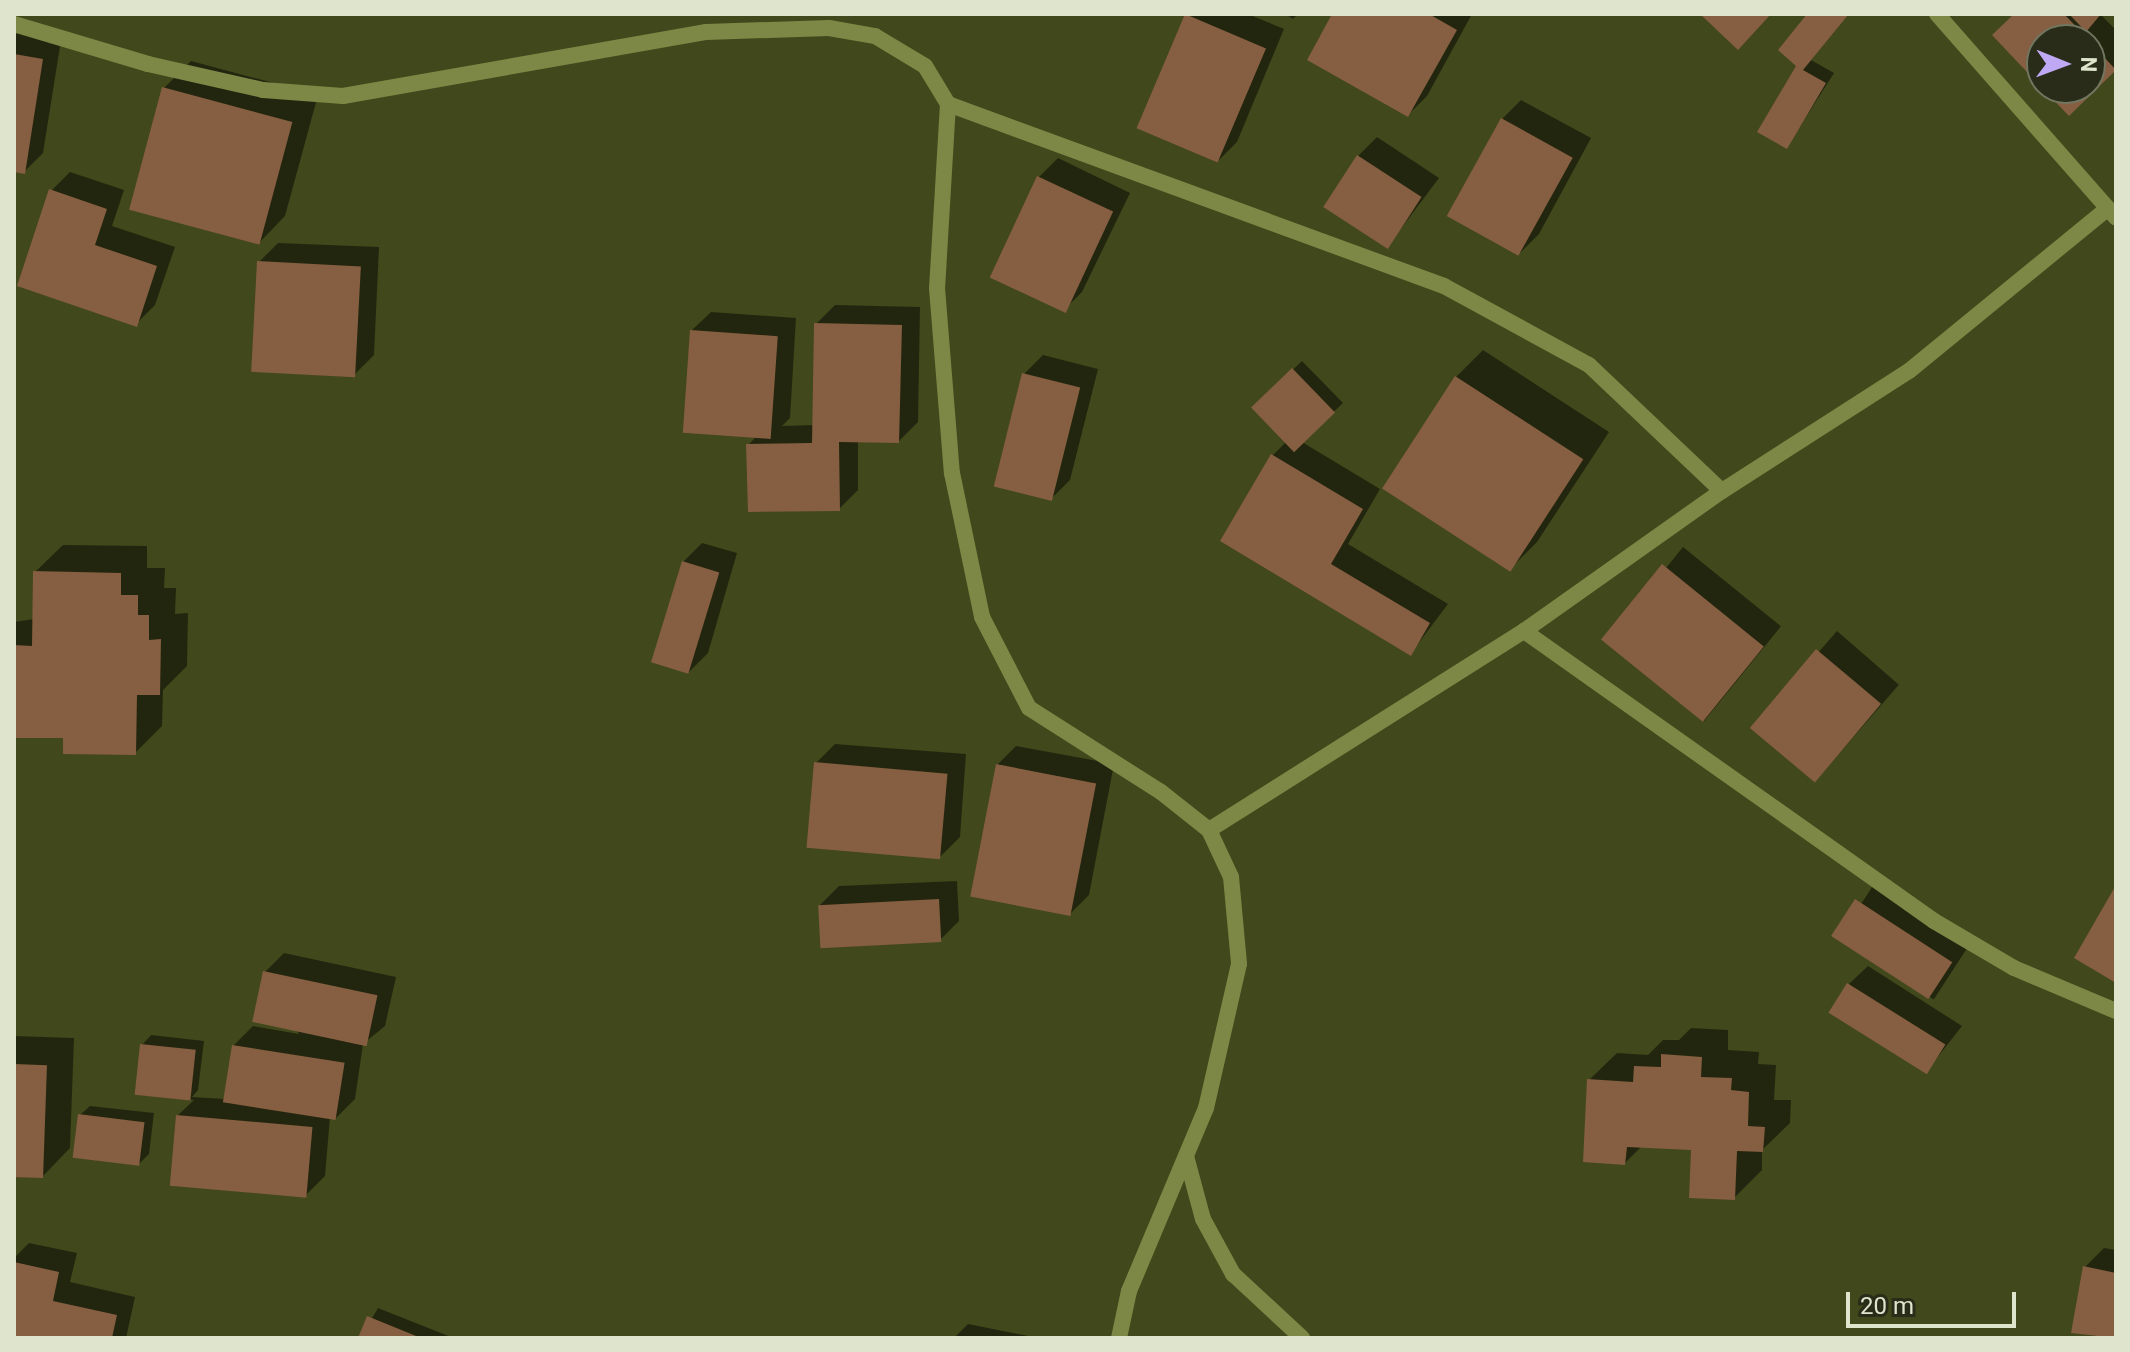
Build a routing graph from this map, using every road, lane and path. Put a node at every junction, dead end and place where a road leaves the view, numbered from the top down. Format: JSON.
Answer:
{"nodes":[{"id":1,"x":1937,"y":14,"type":"edge"},
{"id":2,"x":14,"y":24,"type":"edge"},
{"id":3,"x":948,"y":104,"type":"junction"},
{"id":4,"x":2112,"y":213,"type":"edge"},
{"id":5,"x":1722,"y":491,"type":"junction"},
{"id":6,"x":1524,"y":631,"type":"junction"},
{"id":7,"x":1209,"y":830,"type":"junction"},
{"id":8,"x":2116,"y":1011,"type":"edge"},
{"id":9,"x":1186,"y":1156,"type":"junction"},
{"id":10,"x":1119,"y":1338,"type":"edge"},
{"id":11,"x":1302,"y":1338,"type":"edge"}],
"edges":[{"from":1,"to":4,"type":"street"},
{"from":2,"to":3,"type":"street"},
{"from":3,"to":5,"type":"street"},
{"from":3,"to":7,"type":"street"},
{"from":4,"to":5,"type":"street"},
{"from":5,"to":6,"type":"street"},
{"from":6,"to":7,"type":"street"},
{"from":6,"to":8,"type":"street"},
{"from":7,"to":9,"type":"street"},
{"from":9,"to":10,"type":"street"},
{"from":9,"to":11,"type":"street"}]}
